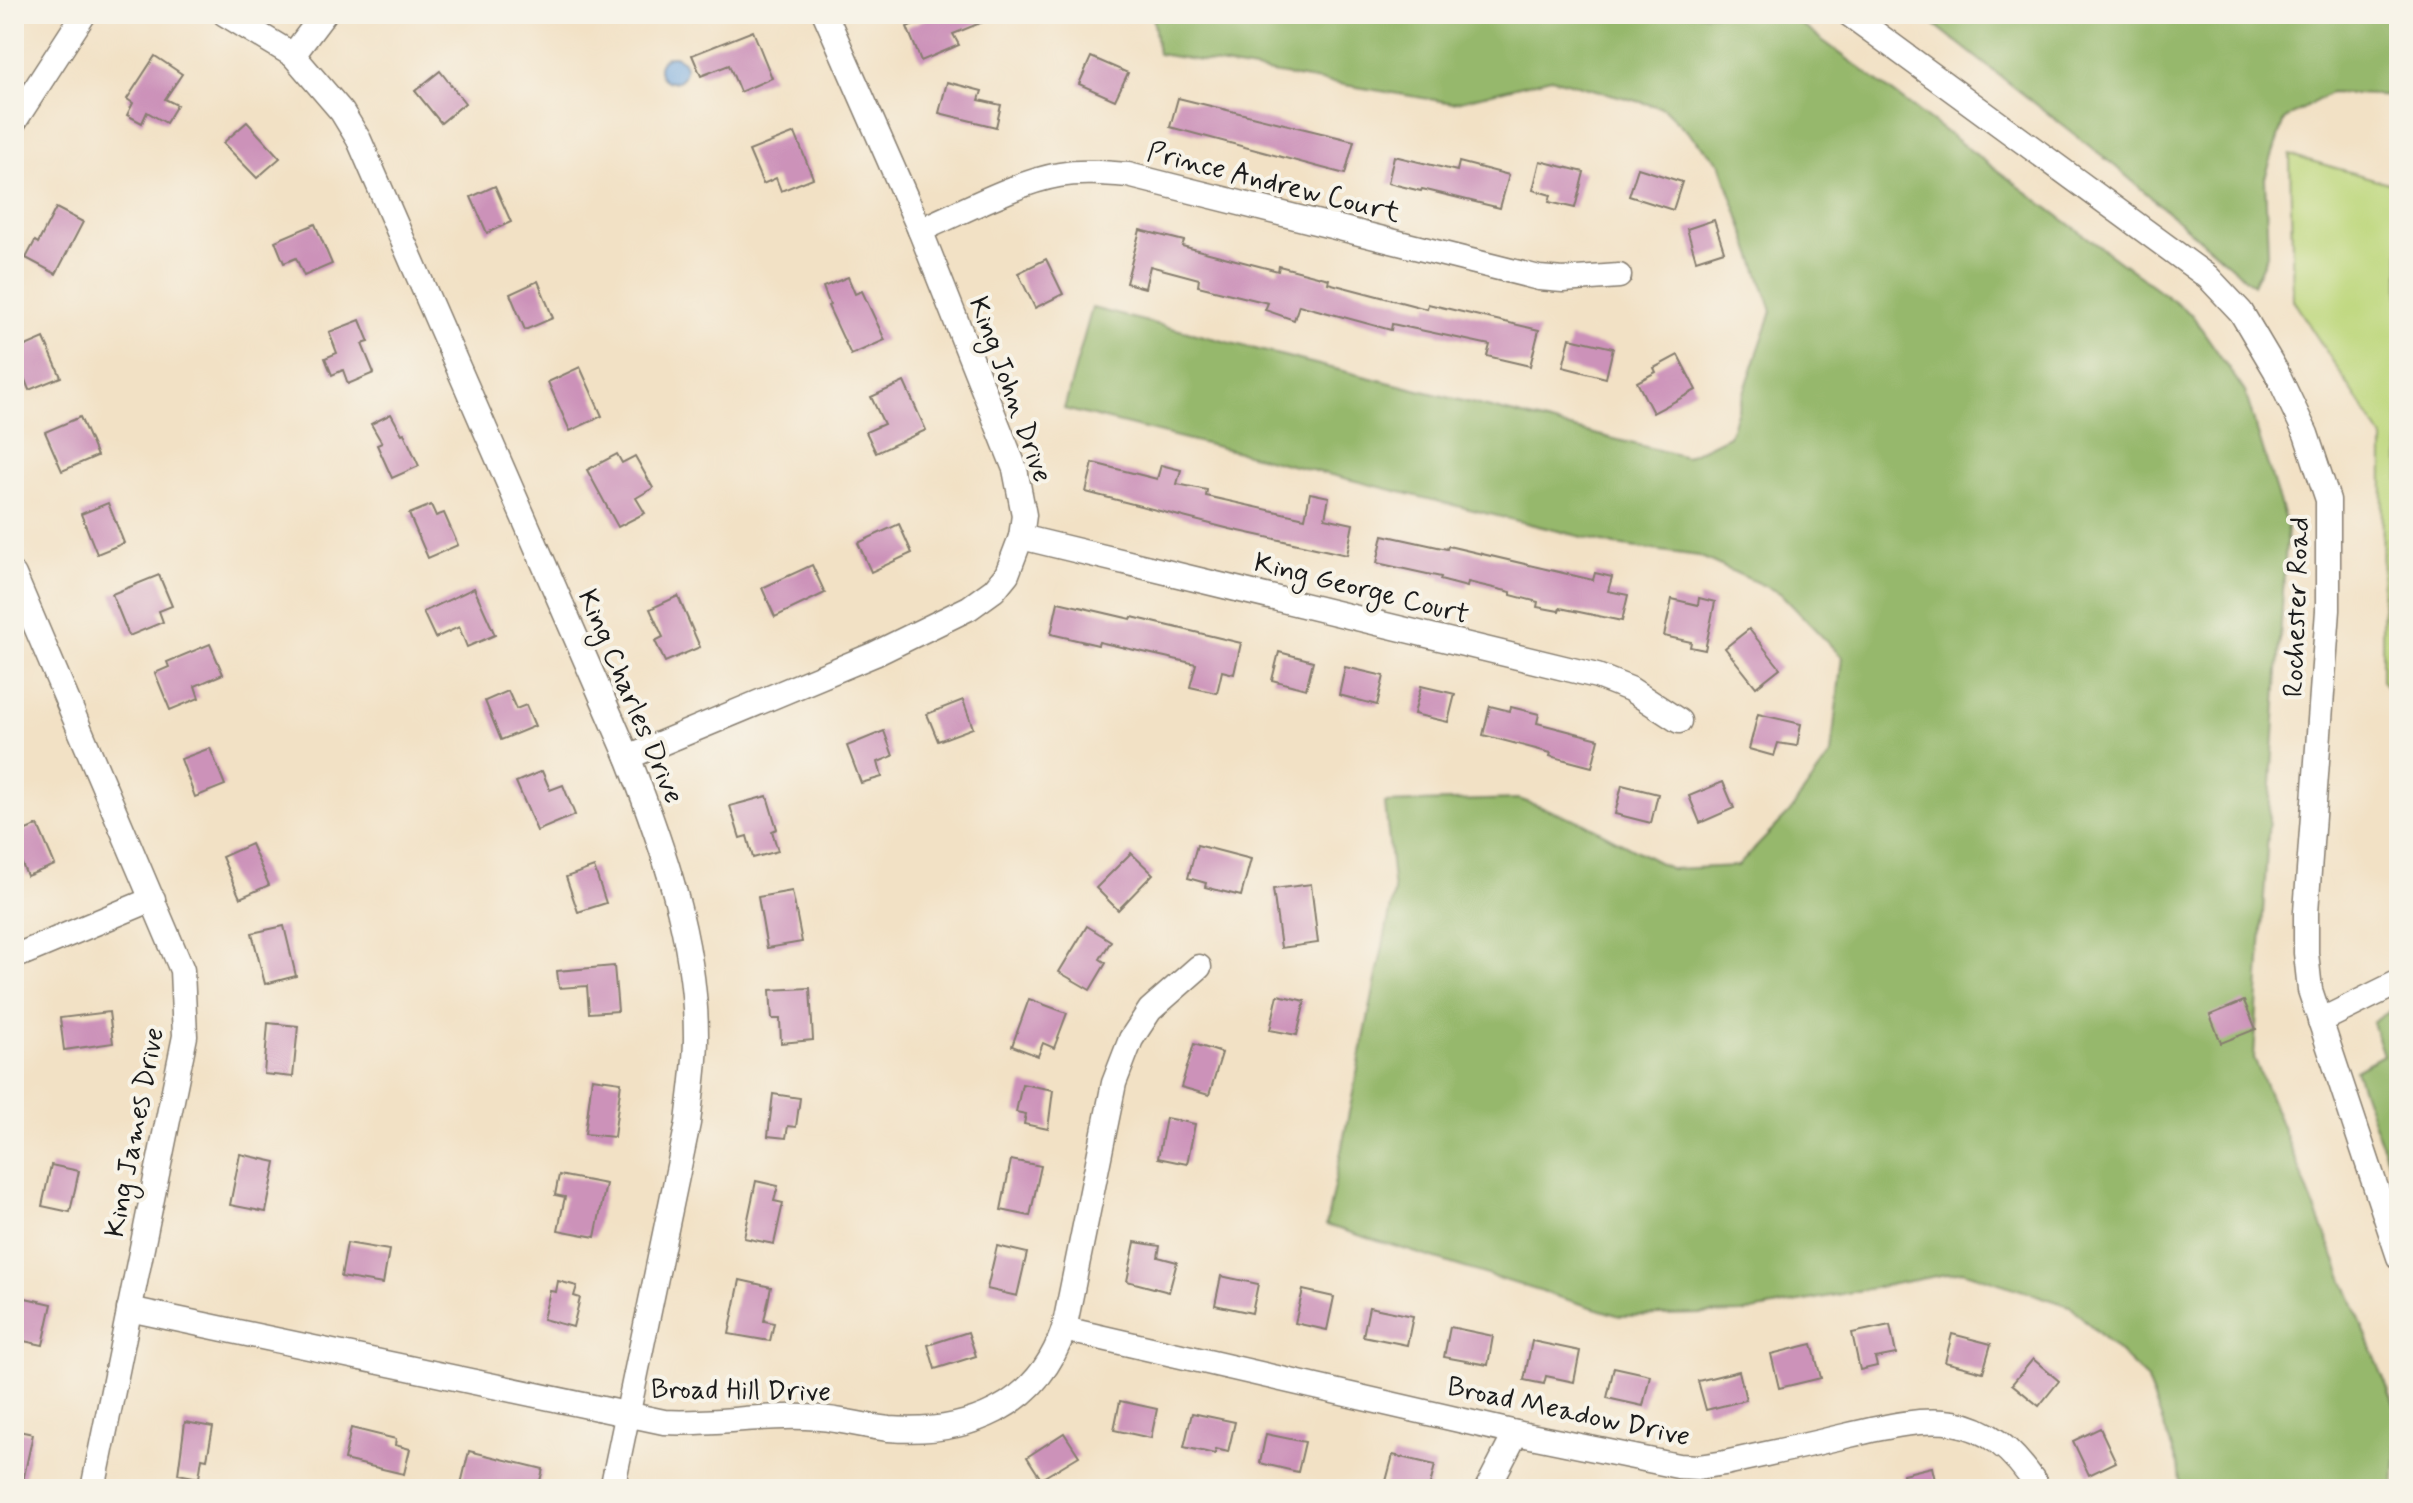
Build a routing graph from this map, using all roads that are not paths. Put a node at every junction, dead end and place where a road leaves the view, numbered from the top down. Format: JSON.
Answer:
{"nodes":[{"id":1,"x":84,"y":14,"type":"edge"},
{"id":2,"x":225,"y":14,"type":"edge"},
{"id":3,"x":324,"y":14,"type":"edge"},
{"id":4,"x":825,"y":14,"type":"edge"},
{"id":5,"x":1849,"y":14,"type":"edge"},
{"id":6,"x":293,"y":55,"type":"junction"},
{"id":7,"x":14,"y":122,"type":"edge"},
{"id":8,"x":920,"y":230,"type":"junction"},
{"id":9,"x":1619,"y":276,"type":"dead end"},
{"id":10,"x":1021,"y":537,"type":"junction"},
{"id":11,"x":14,"y":575,"type":"edge"},
{"id":12,"x":1679,"y":721,"type":"dead end"},
{"id":13,"x":628,"y":757,"type":"junction"},
{"id":14,"x":153,"y":899,"type":"junction"},
{"id":15,"x":14,"y":957,"type":"edge"},
{"id":16,"x":1199,"y":967,"type":"dead end"},
{"id":17,"x":2399,"y":982,"type":"edge"},
{"id":18,"x":2320,"y":1021,"type":"junction"},
{"id":19,"x":2399,"y":1257,"type":"edge"},
{"id":20,"x":129,"y":1309,"type":"junction"},
{"id":21,"x":1064,"y":1329,"type":"junction"},
{"id":22,"x":627,"y":1415,"type":"junction"},
{"id":23,"x":1516,"y":1433,"type":"junction"},
{"id":24,"x":93,"y":1489,"type":"edge"},
{"id":25,"x":612,"y":1489,"type":"edge"},
{"id":26,"x":1487,"y":1489,"type":"edge"},
{"id":27,"x":2039,"y":1489,"type":"edge"}],
"edges":[{"from":1,"to":7,"type":"street"},
{"from":2,"to":6,"type":"street","name":"King Charles Drive"},
{"from":3,"to":6,"type":"street"},
{"from":4,"to":8,"type":"street","name":"King John Drive"},
{"from":5,"to":18,"type":"street","name":"Rochester Road"},
{"from":6,"to":13,"type":"street","name":"King Charles Drive"},
{"from":8,"to":9,"type":"street","name":"Prince Andrew Court"},
{"from":8,"to":10,"type":"street","name":"King John Drive"},
{"from":10,"to":12,"type":"street","name":"King George Court"},
{"from":10,"to":13,"type":"street","name":"King John Drive"},
{"from":11,"to":14,"type":"street","name":"King James Drive"},
{"from":13,"to":22,"type":"street","name":"King Charles Drive"},
{"from":14,"to":15,"type":"street"},
{"from":14,"to":20,"type":"street","name":"King James Drive"},
{"from":16,"to":21,"type":"street","name":"Broad Hill Drive"},
{"from":17,"to":18,"type":"street"},
{"from":18,"to":19,"type":"street","name":"Rochester Road"},
{"from":20,"to":22,"type":"street","name":"Broad Hill Drive"},
{"from":20,"to":24,"type":"street","name":"King James Drive"},
{"from":21,"to":22,"type":"street","name":"Broad Hill Drive"},
{"from":21,"to":23,"type":"street","name":"Broad Meadow Drive"},
{"from":22,"to":25,"type":"street","name":"King Charles Drive"},
{"from":23,"to":26,"type":"street"},
{"from":23,"to":27,"type":"street","name":"Broad Meadow Drive"}]}
